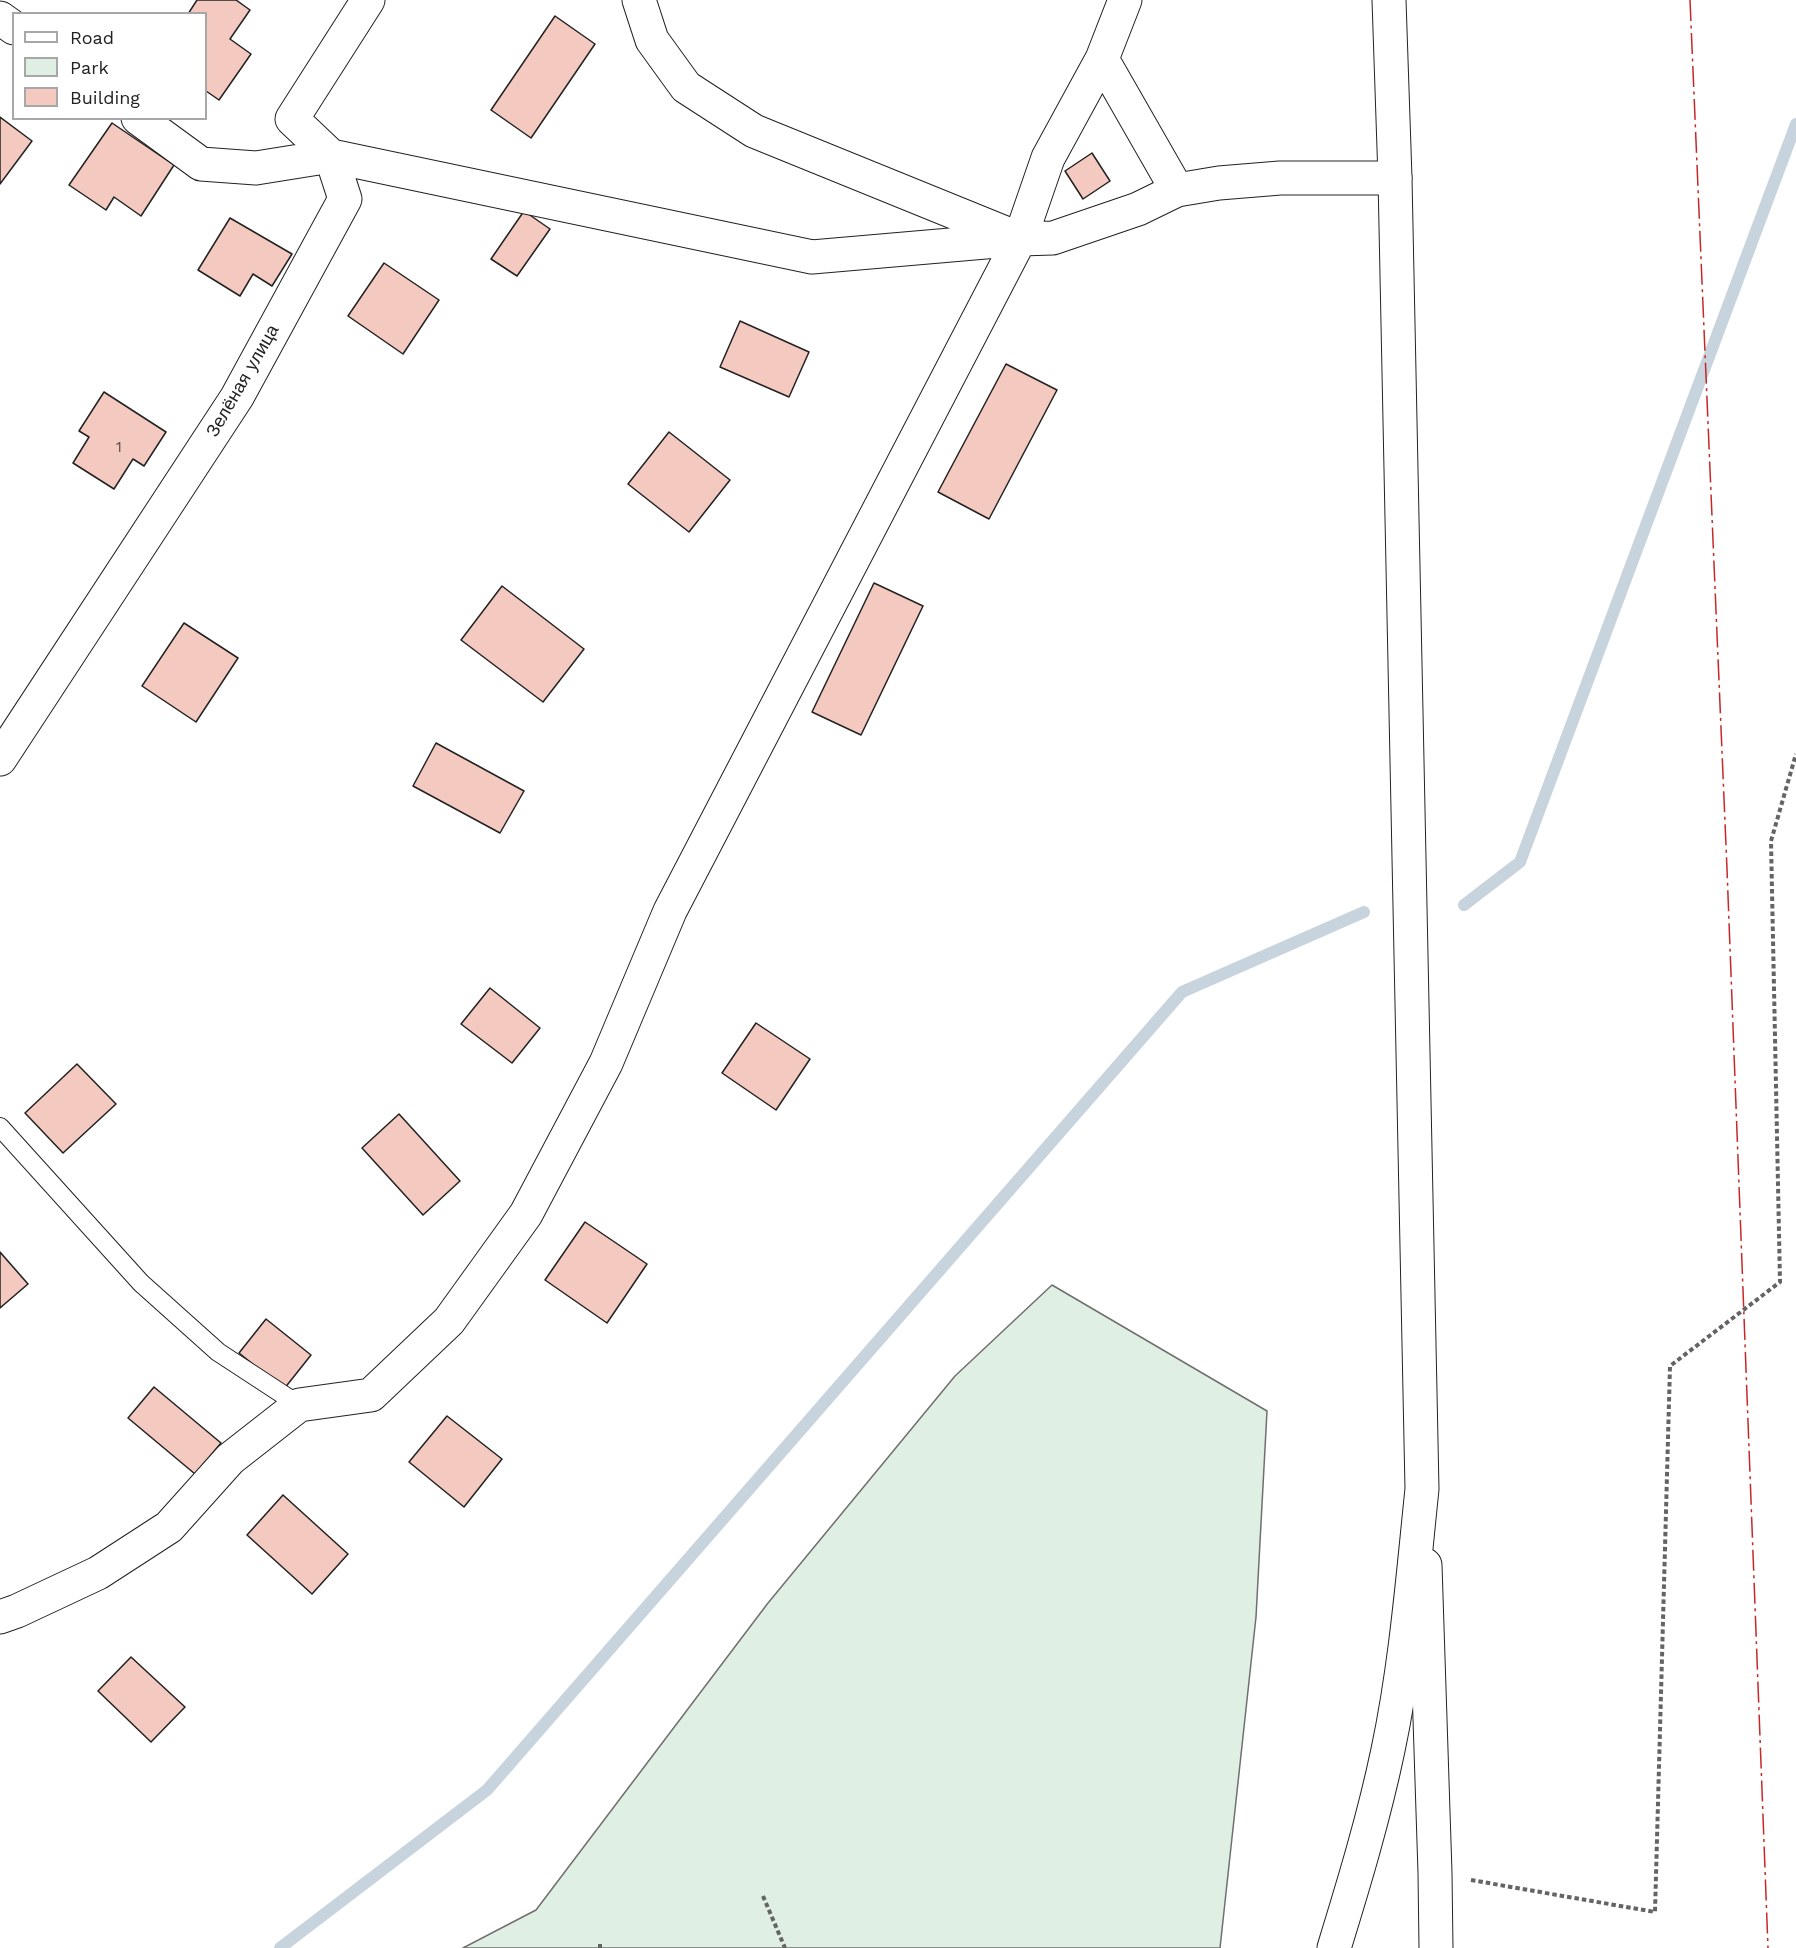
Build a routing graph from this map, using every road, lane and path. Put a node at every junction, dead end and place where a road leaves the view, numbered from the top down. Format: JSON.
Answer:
{"nodes":[{"id":1,"x":368,"y":0,"type":"edge"},
{"id":2,"x":639,"y":0,"type":"edge"},
{"id":3,"x":1125,"y":0,"type":"edge"},
{"id":4,"x":1389,"y":0,"type":"edge"},
{"id":5,"x":1102,"y":59,"type":"junction"},
{"id":6,"x":141,"y":120,"type":"edge"},
{"id":7,"x":331,"y":156,"type":"junction"},
{"id":8,"x":1395,"y":178,"type":"junction"},
{"id":9,"x":1177,"y":190,"type":"junction"},
{"id":10,"x":1020,"y":239,"type":"junction"},
{"id":11,"x":1796,"y":754,"type":"edge"},
{"id":12,"x":0,"y":759,"type":"edge"},
{"id":13,"x":0,"y":1127,"type":"edge"},
{"id":14,"x":299,"y":1405,"type":"junction"},
{"id":15,"x":1422,"y":1489,"type":"junction"},
{"id":16,"x":0,"y":1617,"type":"edge"},
{"id":17,"x":1435,"y":1873,"type":"junction"},
{"id":18,"x":764,"y":1896,"type":"dead end"},
{"id":19,"x":785,"y":1948,"type":"edge"},
{"id":20,"x":1334,"y":1948,"type":"edge"},
{"id":21,"x":1436,"y":1948,"type":"edge"}],
"edges":[{"from":1,"to":7,"type":"street","name":"Зелёная улица"},
{"from":2,"to":10,"type":"street"},
{"from":3,"to":5,"type":"street"},
{"from":4,"to":8,"type":"street"},
{"from":5,"to":9,"type":"street"},
{"from":5,"to":10,"type":"street"},
{"from":6,"to":7,"type":"street"},
{"from":7,"to":10,"type":"street"},
{"from":7,"to":12,"type":"street","name":"Зелёная улица"},
{"from":8,"to":9,"type":"street"},
{"from":8,"to":15,"type":"street"},
{"from":9,"to":10,"type":"street"},
{"from":10,"to":14,"type":"street"},
{"from":11,"to":17,"type":"path"},
{"from":13,"to":14,"type":"lane"},
{"from":14,"to":16,"type":"street"},
{"from":15,"to":17,"type":"street"},
{"from":15,"to":20,"type":"street"},
{"from":17,"to":21,"type":"street"},
{"from":18,"to":19,"type":"path"}]}
